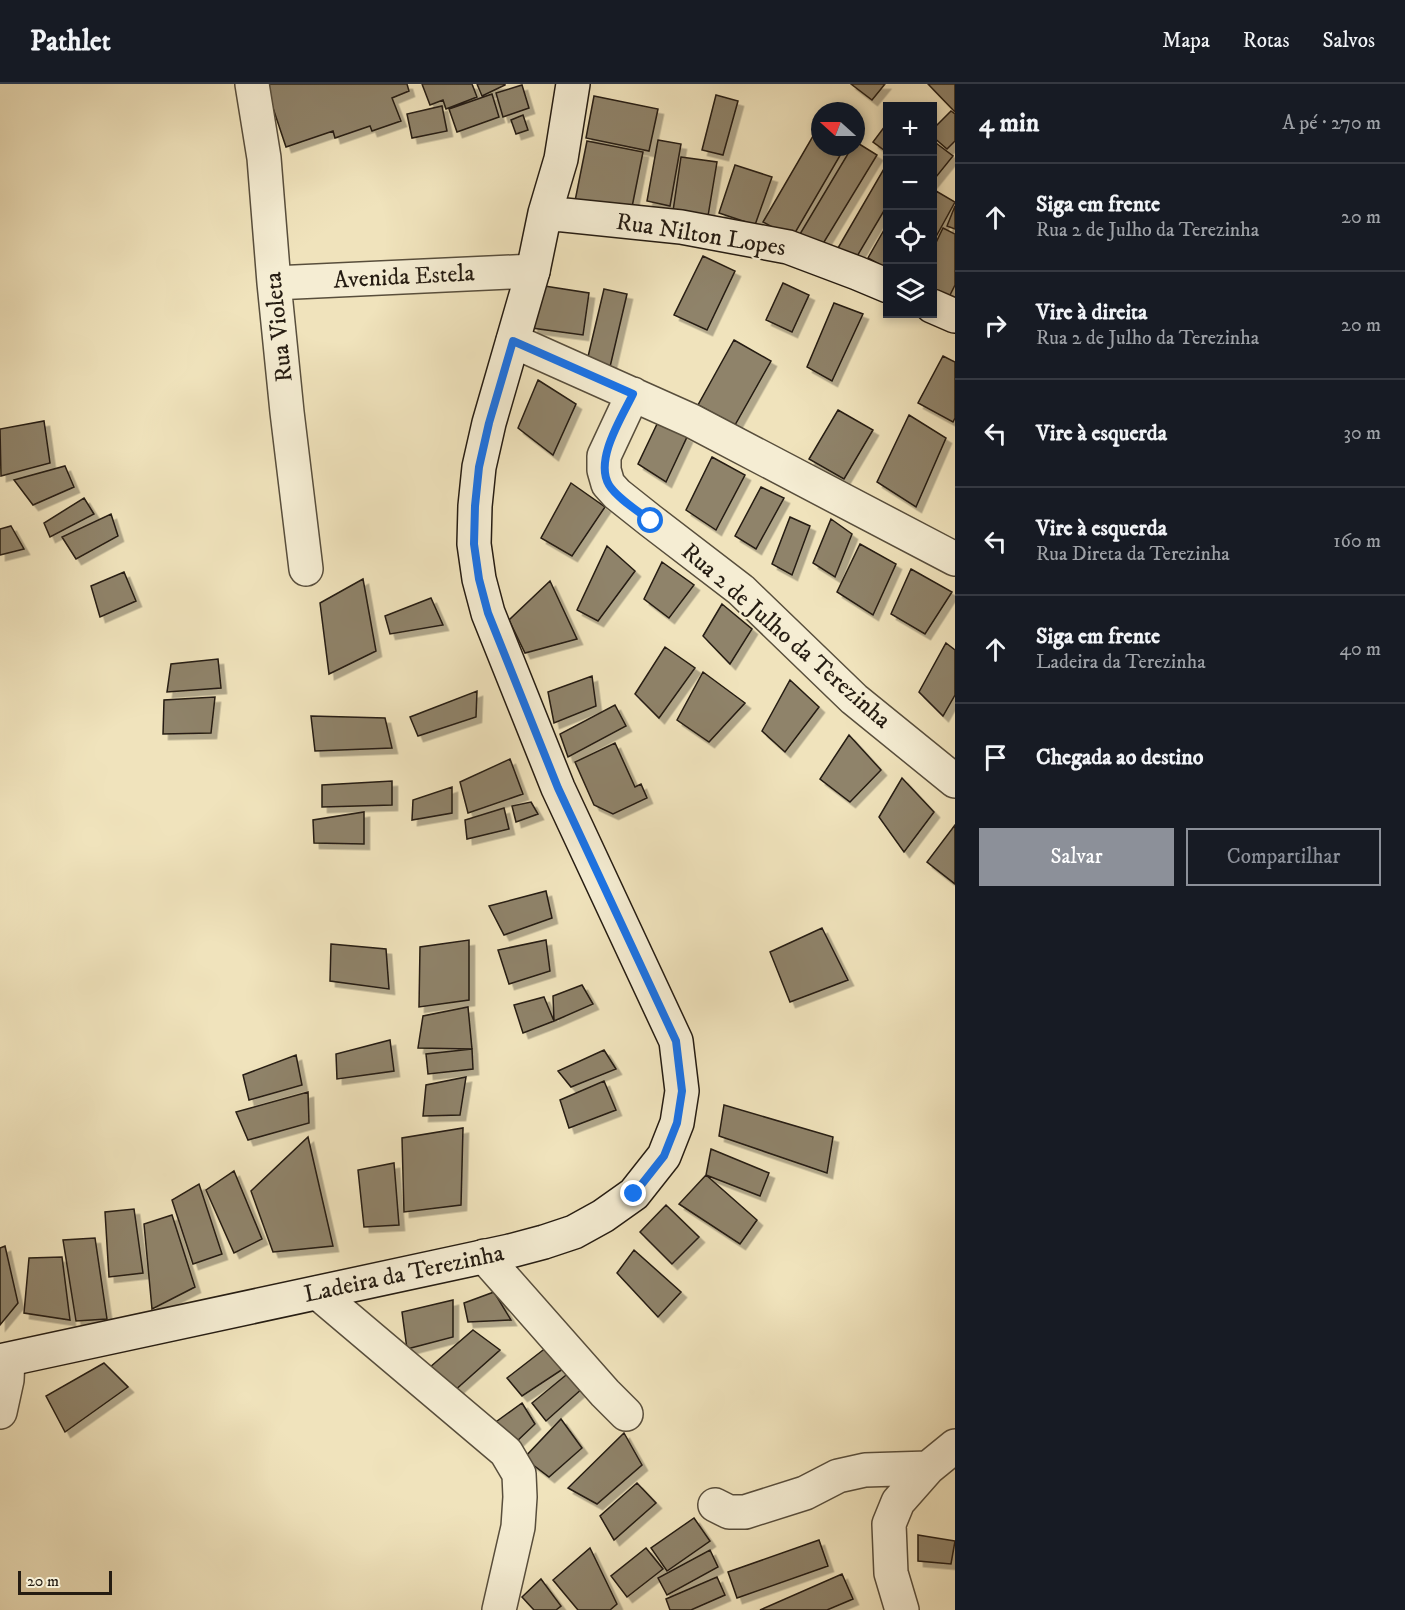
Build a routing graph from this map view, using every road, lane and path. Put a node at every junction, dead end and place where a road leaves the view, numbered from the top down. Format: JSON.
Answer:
{"nodes":[{"id":1,"x":252,"y":84,"type":"edge"},
{"id":2,"x":564,"y":89,"type":"edge"},
{"id":3,"x":545,"y":213,"type":"junction"},
{"id":4,"x":533,"y":271,"type":"junction"},
{"id":5,"x":274,"y":283,"type":"junction"},
{"id":6,"x":883,"y":284,"type":"edge"},
{"id":7,"x":937,"y":308,"type":"edge"},
{"id":8,"x":955,"y":316,"type":"edge"},
{"id":9,"x":513,"y":341,"type":"junction"},
{"id":10,"x":633,"y":394,"type":"junction"},
{"id":11,"x":955,"y":559,"type":"edge"},
{"id":12,"x":306,"y":569,"type":"dead end"},
{"id":13,"x":955,"y":781,"type":"edge"},
{"id":14,"x":483,"y":1256,"type":"junction"},
{"id":15,"x":318,"y":1293,"type":"junction"},
{"id":16,"x":4,"y":1361,"type":"edge"},
{"id":17,"x":0,"y":1412,"type":"edge"},
{"id":18,"x":626,"y":1414,"type":"dead end"},
{"id":19,"x":955,"y":1446,"type":"edge"},
{"id":20,"x":928,"y":1468,"type":"junction"},
{"id":21,"x":715,"y":1505,"type":"dead end"},
{"id":22,"x":499,"y":1610,"type":"edge"},
{"id":23,"x":902,"y":1610,"type":"edge"}],
"edges":[{"from":1,"to":5,"type":"street","name":"Rua Violeta"},
{"from":2,"to":3,"type":"street","name":"Ladeira da Terezinha"},
{"from":3,"to":4,"type":"street","name":"Ladeira da Terezinha"},
{"from":3,"to":6,"type":"street","name":"Rua Nilton Lopes"},
{"from":4,"to":5,"type":"street","name":"Avenida Estela"},
{"from":4,"to":9,"type":"street","name":"Ladeira da Terezinha"},
{"from":5,"to":12,"type":"street","name":"Rua Violeta"},
{"from":7,"to":8,"type":"street"},
{"from":9,"to":10,"type":"street"},
{"from":9,"to":14,"type":"street","name":"Ladeira da Terezinha"},
{"from":10,"to":11,"type":"street"},
{"from":10,"to":13,"type":"street","name":"Rua 2 de Julho da Terezinha"},
{"from":14,"to":15,"type":"street","name":"Ladeira da Terezinha"},
{"from":14,"to":18,"type":"street"},
{"from":15,"to":16,"type":"street","name":"Ladeira da Terezinha"},
{"from":15,"to":22,"type":"street"},
{"from":16,"to":17,"type":"street"},
{"from":19,"to":20,"type":"street"},
{"from":20,"to":21,"type":"street"},
{"from":20,"to":23,"type":"street"}]}
